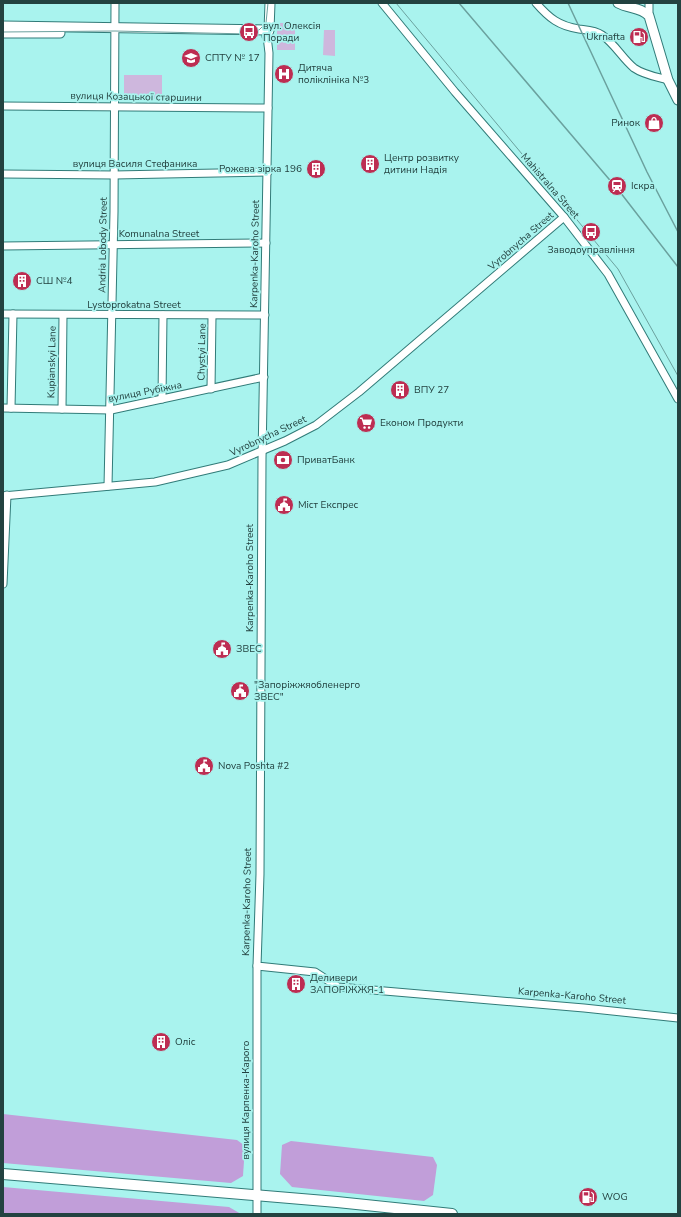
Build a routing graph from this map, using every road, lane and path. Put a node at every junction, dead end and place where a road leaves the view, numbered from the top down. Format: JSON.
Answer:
{"nodes":[{"id":1,"x":115,"y":3,"type":"edge"},
{"id":2,"x":264,"y":3,"type":"edge"},
{"id":3,"x":270,"y":3,"type":"edge"},
{"id":4,"x":382,"y":3,"type":"edge"},
{"id":5,"x":536,"y":3,"type":"edge"},
{"id":6,"x":618,"y":3,"type":"edge"},
{"id":7,"x":649,"y":3,"type":"edge"},
{"id":8,"x":649,"y":16,"type":"junction"},
{"id":9,"x":3,"y":26,"type":"edge"},
{"id":10,"x":115,"y":30,"type":"junction"},
{"id":11,"x":267,"y":32,"type":"junction"},
{"id":12,"x":3,"y":33,"type":"edge"},
{"id":13,"x":668,"y":80,"type":"junction"},
{"id":14,"x":678,"y":100,"type":"edge"},
{"id":15,"x":3,"y":106,"type":"edge"},
{"id":16,"x":114,"y":106,"type":"junction"},
{"id":17,"x":268,"y":108,"type":"junction"},
{"id":18,"x":268,"y":172,"type":"junction"},
{"id":19,"x":3,"y":174,"type":"edge"},
{"id":20,"x":114,"y":175,"type":"junction"},
{"id":21,"x":564,"y":217,"type":"junction"},
{"id":22,"x":266,"y":243,"type":"junction"},
{"id":23,"x":113,"y":244,"type":"junction"},
{"id":24,"x":3,"y":246,"type":"edge"},
{"id":25,"x":3,"y":314,"type":"edge"},
{"id":26,"x":13,"y":314,"type":"junction"},
{"id":27,"x":63,"y":315,"type":"junction"},
{"id":28,"x":112,"y":315,"type":"junction"},
{"id":29,"x":163,"y":315,"type":"junction"},
{"id":30,"x":212,"y":316,"type":"junction"},
{"id":31,"x":265,"y":316,"type":"junction"},
{"id":32,"x":264,"y":377,"type":"junction"},
{"id":33,"x":211,"y":389,"type":"junction"},
{"id":34,"x":162,"y":399,"type":"junction"},
{"id":35,"x":678,"y":399,"type":"edge"},
{"id":36,"x":3,"y":408,"type":"edge"},
{"id":37,"x":11,"y":408,"type":"junction"},
{"id":38,"x":62,"y":409,"type":"junction"},
{"id":39,"x":111,"y":410,"type":"junction"},
{"id":40,"x":263,"y":451,"type":"junction"},
{"id":41,"x":108,"y":486,"type":"junction"},
{"id":42,"x":5,"y":496,"type":"edge"},
{"id":43,"x":3,"y":584,"type":"edge"},
{"id":44,"x":257,"y":966,"type":"junction"},
{"id":45,"x":678,"y":1018,"type":"edge"},
{"id":46,"x":3,"y":1174,"type":"edge"},
{"id":47,"x":257,"y":1195,"type":"junction"},
{"id":48,"x":257,"y":1214,"type":"edge"},
{"id":49,"x":452,"y":1214,"type":"edge"}],
"edges":[{"from":1,"to":10,"type":"street","name":"Andria Lobody Street"},
{"from":2,"to":11,"type":"main road"},
{"from":3,"to":11,"type":"main road","name":"Karpenka-Karoho Street"},
{"from":4,"to":21,"type":"street","name":"Mahistralna Street"},
{"from":5,"to":13,"type":"street"},
{"from":6,"to":8,"type":"main road"},
{"from":7,"to":8,"type":"street"},
{"from":8,"to":13,"type":"main road"},
{"from":9,"to":10,"type":"main road"},
{"from":10,"to":11,"type":"main road"},
{"from":10,"to":12,"type":"main road"},
{"from":10,"to":16,"type":"street","name":"Andria Lobody Street"},
{"from":11,"to":17,"type":"street","name":"Karpenka-Karoho Street"},
{"from":13,"to":14,"type":"main road"},
{"from":15,"to":16,"type":"street","name":"вулиця Козацької старшини"},
{"from":16,"to":17,"type":"street","name":"вулиця Козацької старшини"},
{"from":16,"to":20,"type":"street","name":"Andria Lobody Street"},
{"from":17,"to":18,"type":"street","name":"Karpenka-Karoho Street"},
{"from":18,"to":20,"type":"street","name":"вулиця Василя Стефаника"},
{"from":18,"to":22,"type":"street","name":"Karpenka-Karoho Street"},
{"from":19,"to":20,"type":"street","name":"вулиця Василя Стефаника"},
{"from":20,"to":23,"type":"street","name":"Andria Lobody Street"},
{"from":21,"to":35,"type":"street","name":"Mahistralna Street"},
{"from":21,"to":40,"type":"street","name":"Vyrobnycha Street"},
{"from":22,"to":23,"type":"street","name":"Komunalna Street"},
{"from":22,"to":31,"type":"street","name":"Karpenka-Karoho Street"},
{"from":23,"to":24,"type":"street","name":"Komunalna Street"},
{"from":23,"to":28,"type":"street","name":"Andria Lobody Street"},
{"from":25,"to":26,"type":"street","name":"Lystoprokatna Street"},
{"from":26,"to":27,"type":"street","name":"Lystoprokatna Street"},
{"from":26,"to":37,"type":"street"},
{"from":27,"to":28,"type":"street","name":"Lystoprokatna Street"},
{"from":27,"to":38,"type":"street","name":"Kupianskyi Lane"},
{"from":28,"to":29,"type":"street","name":"Lystoprokatna Street"},
{"from":28,"to":39,"type":"street","name":"Andria Lobody Street"},
{"from":29,"to":30,"type":"street","name":"Lystoprokatna Street"},
{"from":29,"to":34,"type":"street"},
{"from":30,"to":31,"type":"street","name":"Lystoprokatna Street"},
{"from":30,"to":33,"type":"street","name":"Chystyi Lane"},
{"from":31,"to":32,"type":"street","name":"Karpenka-Karoho Street"},
{"from":32,"to":33,"type":"street","name":"вулиця Рубіжна"},
{"from":32,"to":40,"type":"street","name":"Karpenka-Karoho Street"},
{"from":33,"to":34,"type":"street","name":"вулиця Рубіжна"},
{"from":34,"to":39,"type":"street","name":"вулиця Рубіжна"},
{"from":36,"to":37,"type":"street","name":"вулиця Рубіжна"},
{"from":37,"to":38,"type":"street","name":"вулиця Рубіжна"},
{"from":38,"to":39,"type":"street","name":"вулиця Рубіжна"},
{"from":39,"to":41,"type":"street","name":"Andria Lobody Street"},
{"from":40,"to":41,"type":"street","name":"Vyrobnycha Street"},
{"from":40,"to":44,"type":"street","name":"Karpenka-Karoho Street"},
{"from":41,"to":42,"type":"street","name":"Vyrobnycha Street"},
{"from":42,"to":43,"type":"street"},
{"from":44,"to":45,"type":"street","name":"Karpenka-Karoho Street"},
{"from":44,"to":47,"type":"street","name":"вулиця Карпенка-Карого"},
{"from":46,"to":47,"type":"highway"},
{"from":47,"to":48,"type":"street","name":"вулиця Карпенка-Карого"},
{"from":47,"to":49,"type":"highway"}]}
